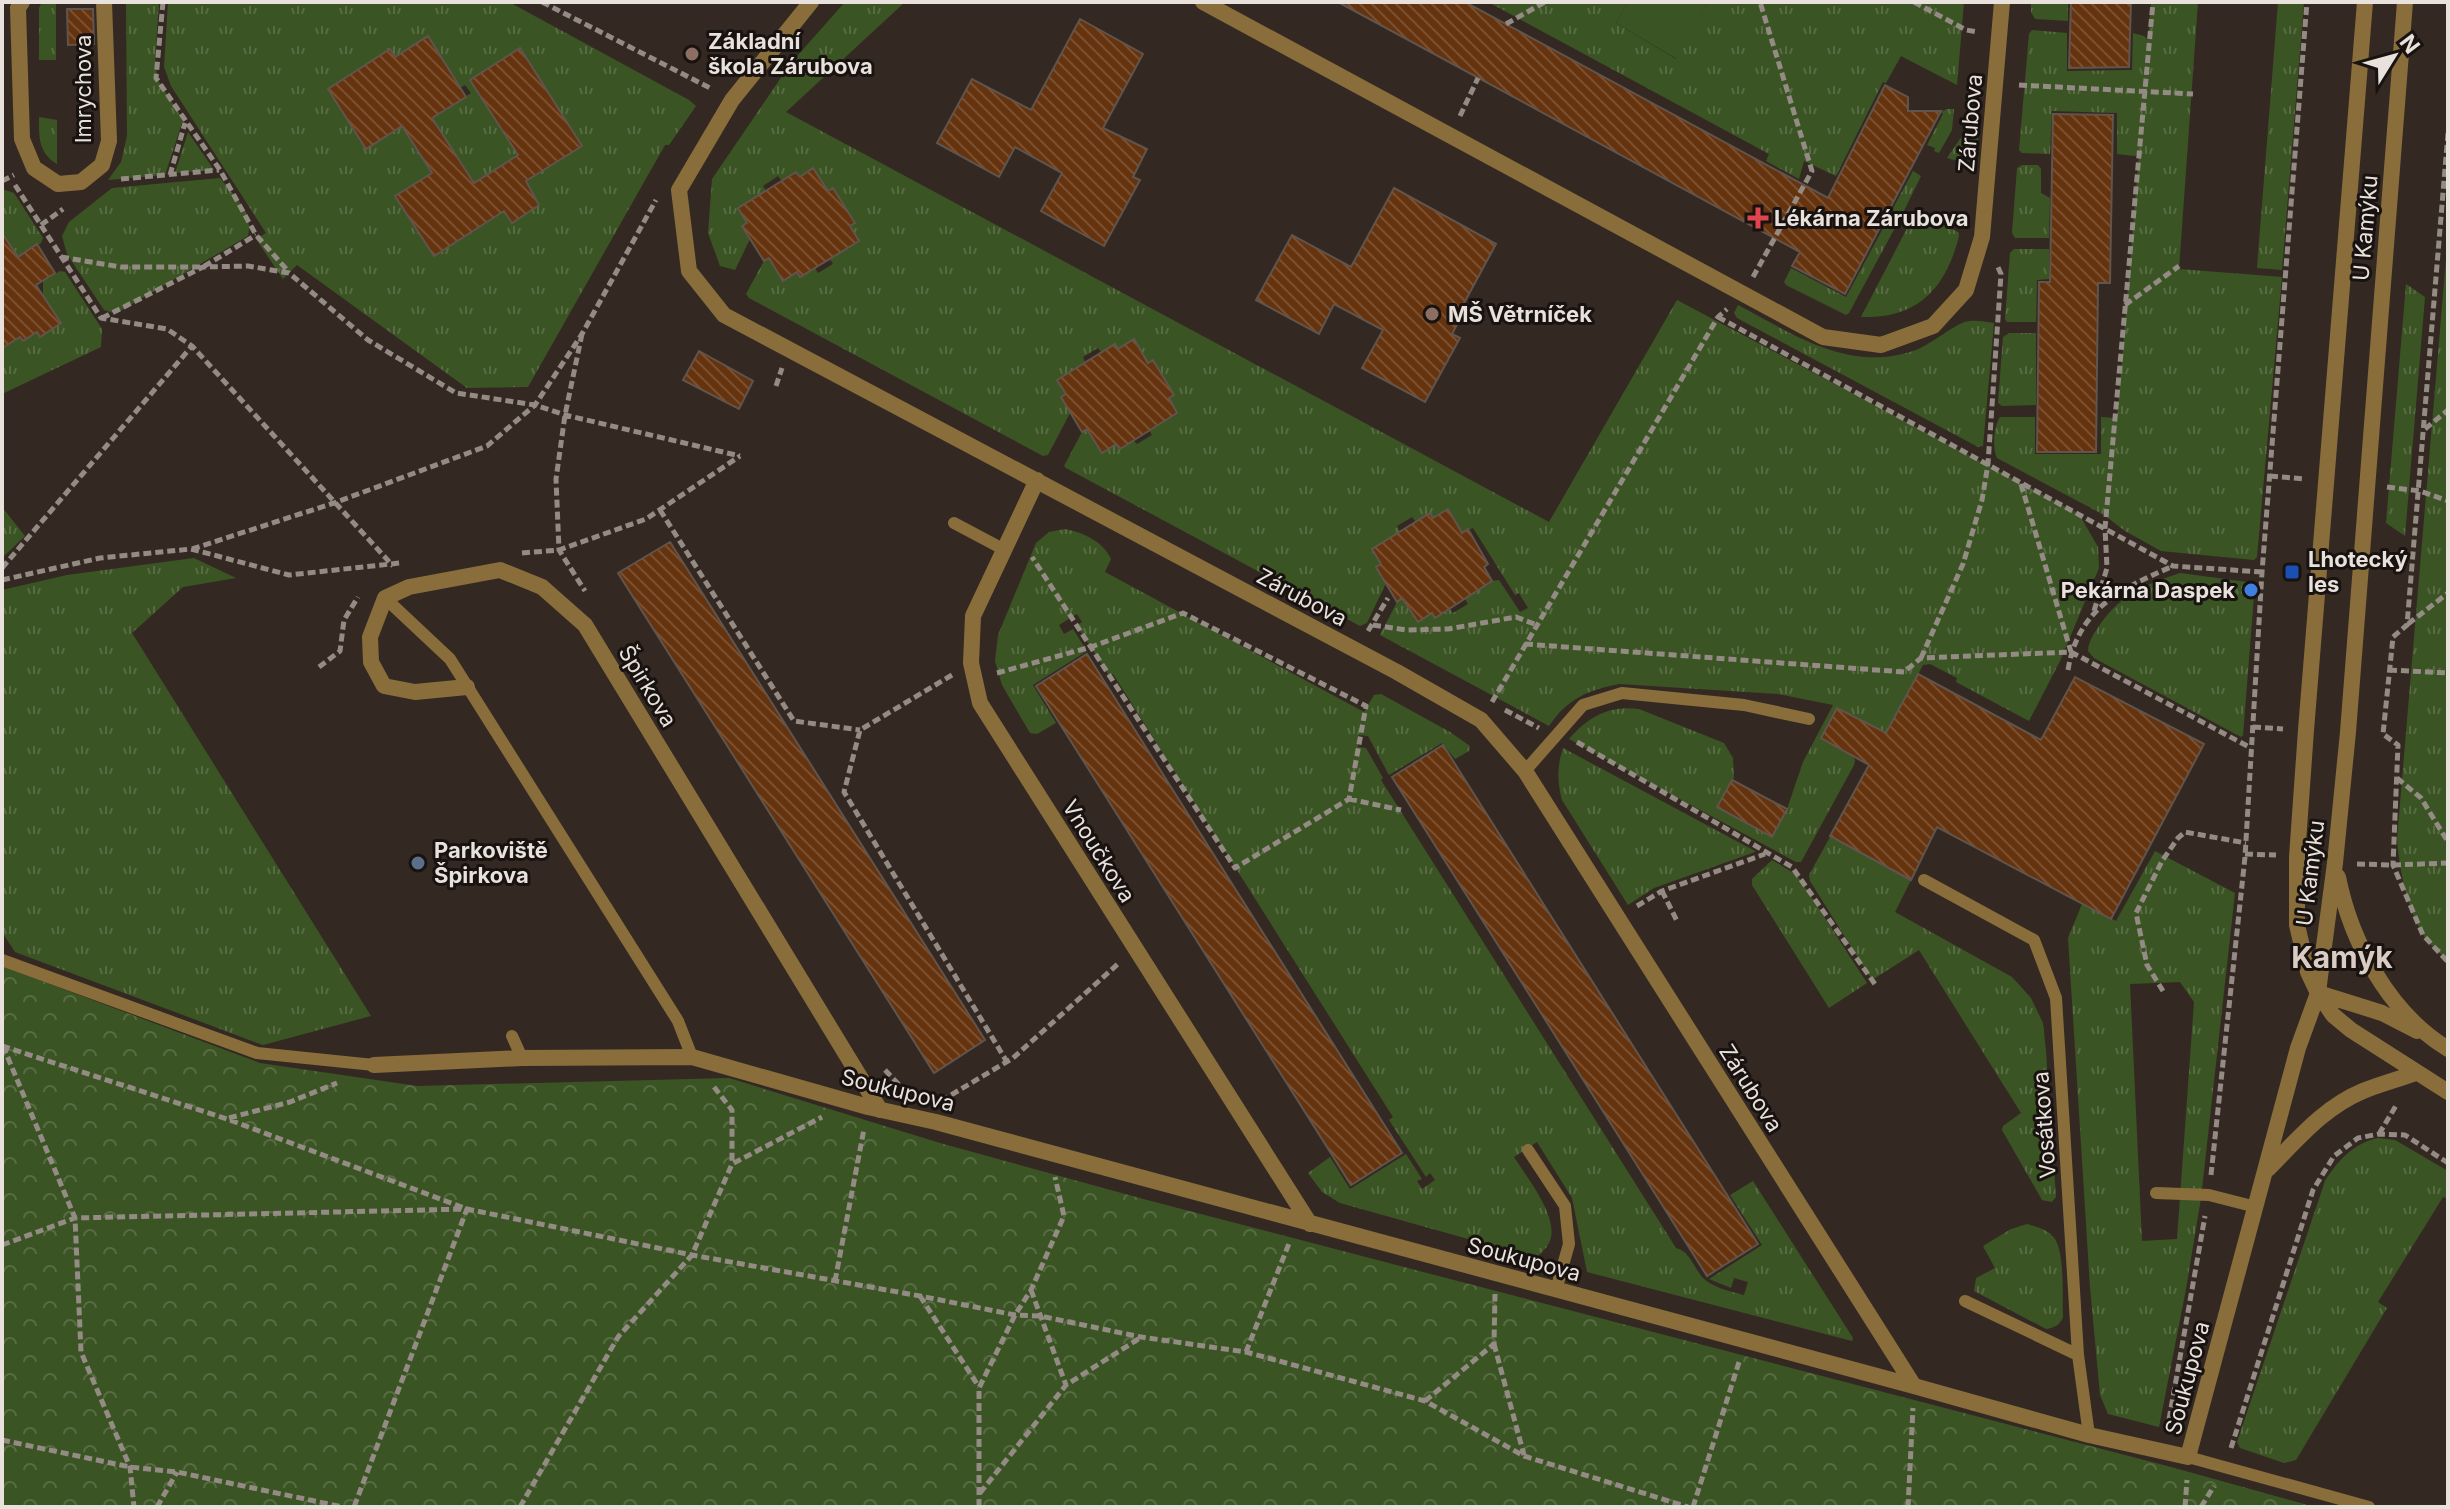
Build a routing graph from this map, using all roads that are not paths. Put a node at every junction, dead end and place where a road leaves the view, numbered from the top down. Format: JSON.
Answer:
{"nodes":[{"id":1,"x":22,"y":2,"type":"edge"},
{"id":2,"x":104,"y":2,"type":"edge"},
{"id":3,"x":811,"y":2,"type":"edge"},
{"id":4,"x":1203,"y":2,"type":"edge"},
{"id":5,"x":2002,"y":2,"type":"edge"},
{"id":6,"x":2365,"y":2,"type":"edge"},
{"id":7,"x":2405,"y":2,"type":"edge"},
{"id":8,"x":1037,"y":480,"type":"junction"},
{"id":9,"x":954,"y":523,"type":"dead end"},
{"id":10,"x":1003,"y":549,"type":"junction"},
{"id":11,"x":385,"y":598,"type":"junction"},
{"id":12,"x":467,"y":687,"type":"junction"},
{"id":13,"x":1809,"y":719,"type":"dead end"},
{"id":14,"x":1525,"y":771,"type":"junction"},
{"id":15,"x":2335,"y":863,"type":"junction"},
{"id":16,"x":1924,"y":880,"type":"dead end"},
{"id":17,"x":2,"y":960,"type":"edge"},
{"id":18,"x":2318,"y":993,"type":"junction"},
{"id":19,"x":512,"y":1036,"type":"dead end"},
{"id":20,"x":2443,"y":1046,"type":"edge"},
{"id":21,"x":692,"y":1057,"type":"junction"},
{"id":22,"x":522,"y":1058,"type":"junction"},
{"id":23,"x":374,"y":1065,"type":"joint"},
{"id":24,"x":2416,"y":1073,"type":"junction"},
{"id":25,"x":2448,"y":1092,"type":"edge"},
{"id":26,"x":874,"y":1108,"type":"junction"},
{"id":27,"x":1528,"y":1150,"type":"dead end"},
{"id":28,"x":2267,"y":1170,"type":"junction"},
{"id":29,"x":2156,"y":1193,"type":"dead end"},
{"id":30,"x":2256,"y":1207,"type":"junction"},
{"id":31,"x":1304,"y":1222,"type":"junction"},
{"id":32,"x":1556,"y":1290,"type":"junction"},
{"id":33,"x":1965,"y":1301,"type":"dead end"},
{"id":34,"x":2078,"y":1355,"type":"junction"},
{"id":35,"x":1914,"y":1386,"type":"junction"},
{"id":36,"x":2089,"y":1435,"type":"junction"},
{"id":37,"x":2188,"y":1457,"type":"junction"},
{"id":38,"x":2369,"y":1507,"type":"edge"}],
"edges":[{"from":1,"to":2,"type":"street","name":"Imrychova"},
{"from":3,"to":8,"type":"street","name":"Zárubova"},
{"from":4,"to":5,"type":"street","name":"Zárubova"},
{"from":6,"to":18,"type":"street","name":"U Kamýku"},
{"from":7,"to":15,"type":"street","name":"U Kamýku"},
{"from":8,"to":10,"type":"street","name":"Vnoučkova"},
{"from":8,"to":14,"type":"street","name":"Zárubova"},
{"from":9,"to":10,"type":"lane"},
{"from":10,"to":31,"type":"street","name":"Vnoučkova"},
{"from":11,"to":12,"type":"lane"},
{"from":11,"to":12,"type":"street"},
{"from":11,"to":26,"type":"street","name":"Špirkova"},
{"from":12,"to":21,"type":"lane"},
{"from":13,"to":14,"type":"lane"},
{"from":14,"to":35,"type":"street","name":"Zárubova"},
{"from":15,"to":18,"type":"street","name":"U Kamýku"},
{"from":15,"to":20,"type":"street"},
{"from":16,"to":34,"type":"lane","name":"Vosátkova"},
{"from":17,"to":23,"type":"lane"},
{"from":18,"to":20,"type":"street"},
{"from":18,"to":24,"type":"street"},
{"from":18,"to":28,"type":"street","name":"Soukupova"},
{"from":19,"to":22,"type":"lane"},
{"from":21,"to":22,"type":"street","name":"Soukupova"},
{"from":21,"to":26,"type":"street","name":"Soukupova"},
{"from":22,"to":23,"type":"street","name":"Soukupova"},
{"from":24,"to":25,"type":"street"},
{"from":24,"to":28,"type":"street"},
{"from":26,"to":31,"type":"street","name":"Soukupova"},
{"from":27,"to":32,"type":"lane"},
{"from":28,"to":30,"type":"street","name":"Soukupova"},
{"from":29,"to":30,"type":"lane"},
{"from":30,"to":37,"type":"street","name":"Soukupova"},
{"from":31,"to":32,"type":"street","name":"Soukupova"},
{"from":32,"to":35,"type":"street","name":"Soukupova"},
{"from":33,"to":34,"type":"lane"},
{"from":34,"to":36,"type":"lane","name":"Vosátkova"},
{"from":35,"to":36,"type":"street","name":"Soukupova"},
{"from":36,"to":37,"type":"street","name":"Soukupova"},
{"from":37,"to":38,"type":"lane"}]}
